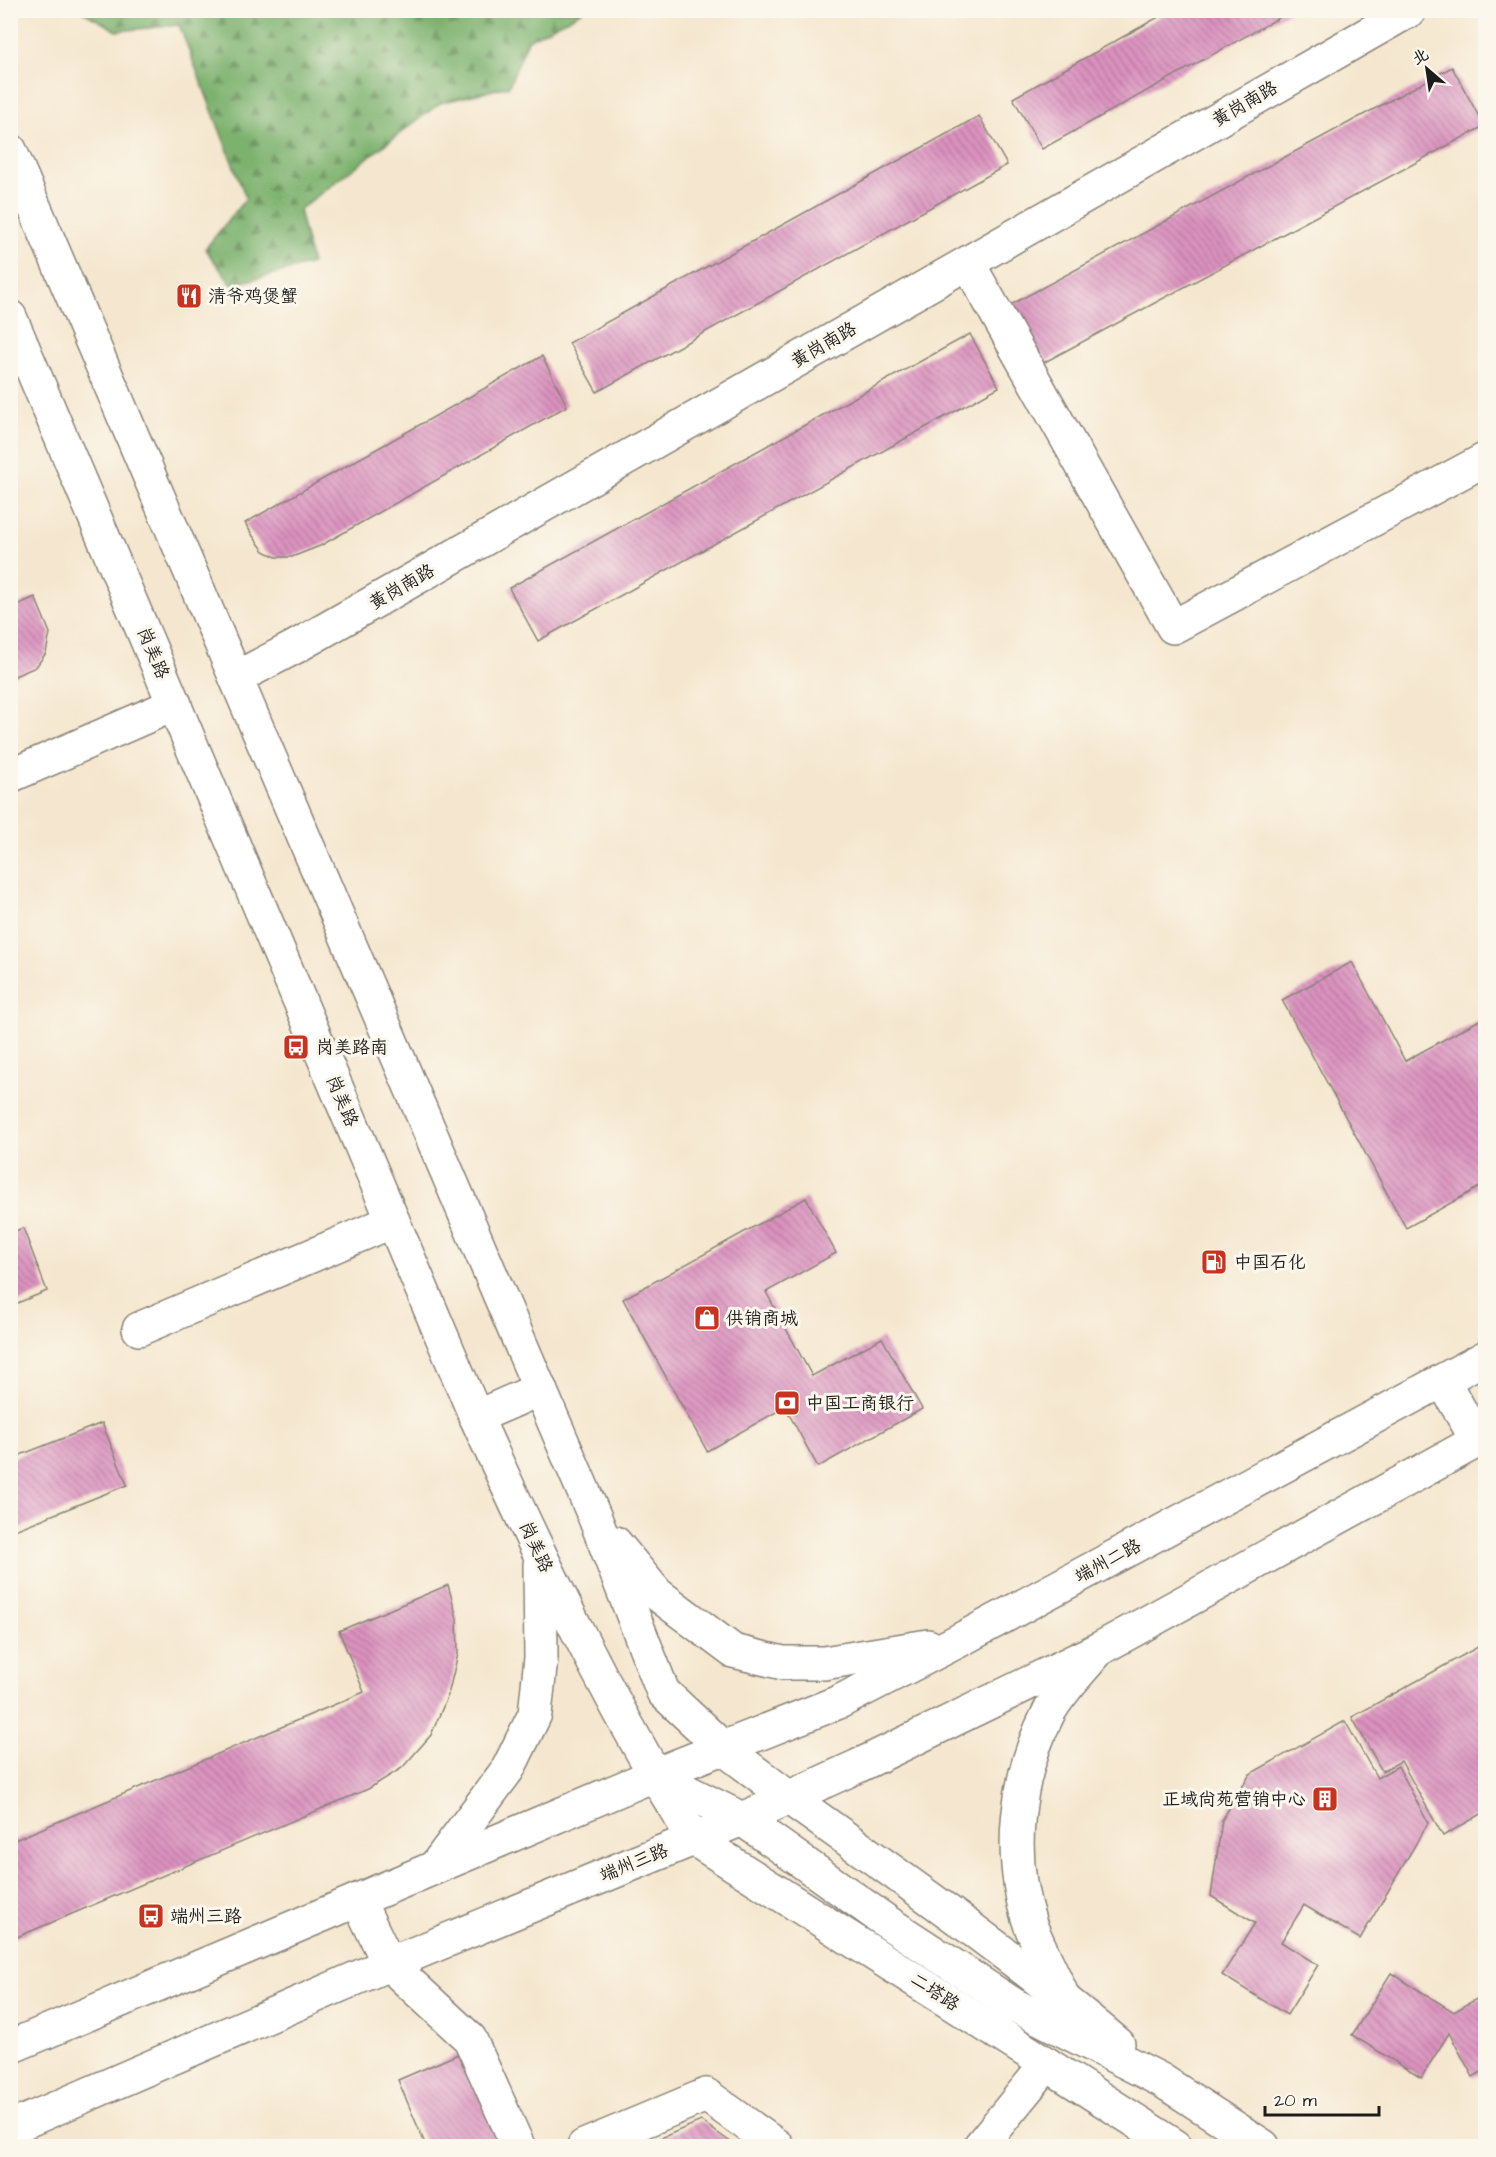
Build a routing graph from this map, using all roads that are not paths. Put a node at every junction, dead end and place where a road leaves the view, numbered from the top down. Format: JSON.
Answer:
{"nodes":[{"id":1,"x":1410,"y":10,"type":"edge"},
{"id":2,"x":10,"y":150,"type":"edge"},
{"id":3,"x":968,"y":263,"type":"junction"},
{"id":4,"x":10,"y":317,"type":"edge"},
{"id":5,"x":1485,"y":459,"type":"edge"},
{"id":6,"x":236,"y":678,"type":"junction"},
{"id":7,"x":175,"y":704,"type":"junction"},
{"id":8,"x":10,"y":776,"type":"edge"},
{"id":9,"x":393,"y":1221,"type":"junction"},
{"id":10,"x":139,"y":1329,"type":"dead end"},
{"id":11,"x":1485,"y":1357,"type":"edge"},
{"id":12,"x":1443,"y":1381,"type":"junction"},
{"id":13,"x":540,"y":1389,"type":"junction"},
{"id":14,"x":476,"y":1417,"type":"junction"},
{"id":15,"x":1481,"y":1438,"type":"edge"},
{"id":16,"x":595,"y":1518,"type":"junction"},
{"id":17,"x":539,"y":1556,"type":"junction"},
{"id":18,"x":958,"y":1641,"type":"junction"},
{"id":19,"x":1099,"y":1648,"type":"junction"},
{"id":20,"x":723,"y":1749,"type":"junction"},
{"id":21,"x":654,"y":1775,"type":"junction"},
{"id":22,"x":788,"y":1797,"type":"junction"},
{"id":23,"x":741,"y":1819,"type":"junction"},
{"id":24,"x":694,"y":1839,"type":"junction"},
{"id":25,"x":434,"y":1868,"type":"junction"},
{"id":26,"x":358,"y":1900,"type":"junction"},
{"id":27,"x":388,"y":1964,"type":"junction"},
{"id":28,"x":1063,"y":1997,"type":"junction"},
{"id":29,"x":10,"y":2047,"type":"edge"},
{"id":30,"x":1047,"y":2064,"type":"junction"},
{"id":31,"x":1161,"y":2079,"type":"junction"},
{"id":32,"x":10,"y":2128,"type":"edge"},
{"id":33,"x":518,"y":2146,"type":"edge"},
{"id":34,"x":584,"y":2146,"type":"edge"},
{"id":35,"x":777,"y":2146,"type":"edge"},
{"id":36,"x":980,"y":2146,"type":"edge"},
{"id":37,"x":1174,"y":2146,"type":"edge"},
{"id":38,"x":1263,"y":2146,"type":"edge"}],
"edges":[{"from":1,"to":3,"type":"main road","name":"黄岗南路"},
{"from":2,"to":6,"type":"main road"},
{"from":3,"to":5,"type":"main road"},
{"from":3,"to":6,"type":"main road","name":"黄岗南路"},
{"from":4,"to":7,"type":"main road","name":"岗美路"},
{"from":6,"to":13,"type":"main road"},
{"from":7,"to":8,"type":"main road"},
{"from":7,"to":9,"type":"main road","name":"岗美路"},
{"from":9,"to":10,"type":"main road"},
{"from":9,"to":14,"type":"main road","name":"岗美路"},
{"from":11,"to":12,"type":"main road","name":"端州二路"},
{"from":12,"to":15,"type":"main road"},
{"from":12,"to":18,"type":"main road","name":"端州二路"},
{"from":13,"to":14,"type":"main road"},
{"from":13,"to":16,"type":"main road"},
{"from":14,"to":17,"type":"main road","name":"岗美路"},
{"from":15,"to":19,"type":"main road"},
{"from":16,"to":18,"type":"main road"},
{"from":16,"to":20,"type":"main road","name":"二塔路"},
{"from":17,"to":21,"type":"main road","name":"岗美路"},
{"from":17,"to":25,"type":"main road"},
{"from":18,"to":20,"type":"main road","name":"端州二路"},
{"from":19,"to":22,"type":"main road"},
{"from":19,"to":28,"type":"main road"},
{"from":20,"to":21,"type":"main road","name":"端州二路"},
{"from":20,"to":22,"type":"main road","name":"二塔路"},
{"from":21,"to":23,"type":"main road","name":"二塔路"},
{"from":21,"to":24,"type":"main road","name":"岗美路"},
{"from":21,"to":25,"type":"main road"},
{"from":22,"to":23,"type":"main road","name":"端州三路"},
{"from":22,"to":28,"type":"main road","name":"二塔路"},
{"from":23,"to":24,"type":"main road","name":"端州三路"},
{"from":23,"to":31,"type":"main road","name":"二塔路"},
{"from":24,"to":27,"type":"main road","name":"端州三路"},
{"from":24,"to":30,"type":"main road","name":"二塔路"},
{"from":25,"to":26,"type":"main road"},
{"from":26,"to":27,"type":"main road"},
{"from":26,"to":29,"type":"main road"},
{"from":27,"to":32,"type":"main road","name":"端州三路"},
{"from":27,"to":33,"type":"main road"},
{"from":28,"to":31,"type":"main road","name":"二塔路"},
{"from":30,"to":36,"type":"main road"},
{"from":30,"to":37,"type":"main road","name":"二塔路"},
{"from":31,"to":38,"type":"main road","name":"二塔路"},
{"from":34,"to":35,"type":"main road"}]}
